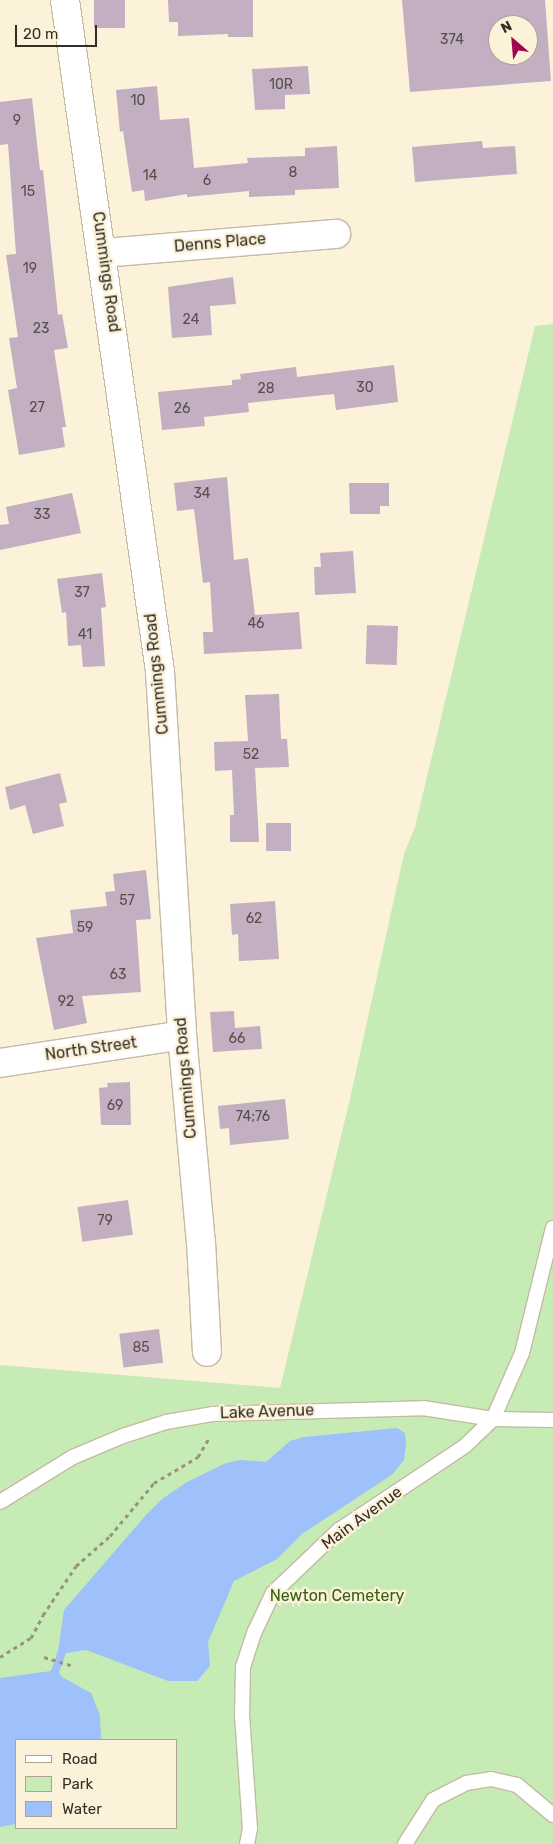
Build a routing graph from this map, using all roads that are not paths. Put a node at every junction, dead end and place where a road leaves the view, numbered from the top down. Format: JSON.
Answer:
{"nodes":[{"id":1,"x":66,"y":0,"type":"edge"},
{"id":2,"x":336,"y":234,"type":"dead end"},
{"id":3,"x":103,"y":253,"type":"junction"},
{"id":4,"x":182,"y":1035,"type":"junction"},
{"id":5,"x":0,"y":1064,"type":"edge"},
{"id":6,"x":553,"y":1228,"type":"edge"},
{"id":7,"x":207,"y":1352,"type":"dead end"},
{"id":8,"x":493,"y":1419,"type":"junction"},
{"id":9,"x":553,"y":1420,"type":"edge"},
{"id":10,"x":0,"y":1502,"type":"edge"},
{"id":11,"x":553,"y":1815,"type":"edge"},
{"id":12,"x":247,"y":1844,"type":"edge"},
{"id":13,"x":406,"y":1844,"type":"edge"}],
"edges":[{"from":1,"to":3,"type":"street","name":"Cummings Road"},
{"from":2,"to":3,"type":"street","name":"Denns Place"},
{"from":3,"to":4,"type":"street","name":"Cummings Road"},
{"from":4,"to":5,"type":"street","name":"North Street"},
{"from":4,"to":7,"type":"street","name":"Cummings Road"},
{"from":6,"to":8,"type":"lane"},
{"from":8,"to":9,"type":"lane","name":"Lake Avenue"},
{"from":8,"to":10,"type":"lane","name":"Lake Avenue"},
{"from":8,"to":12,"type":"lane","name":"Main Avenue"},
{"from":11,"to":13,"type":"lane"}]}
